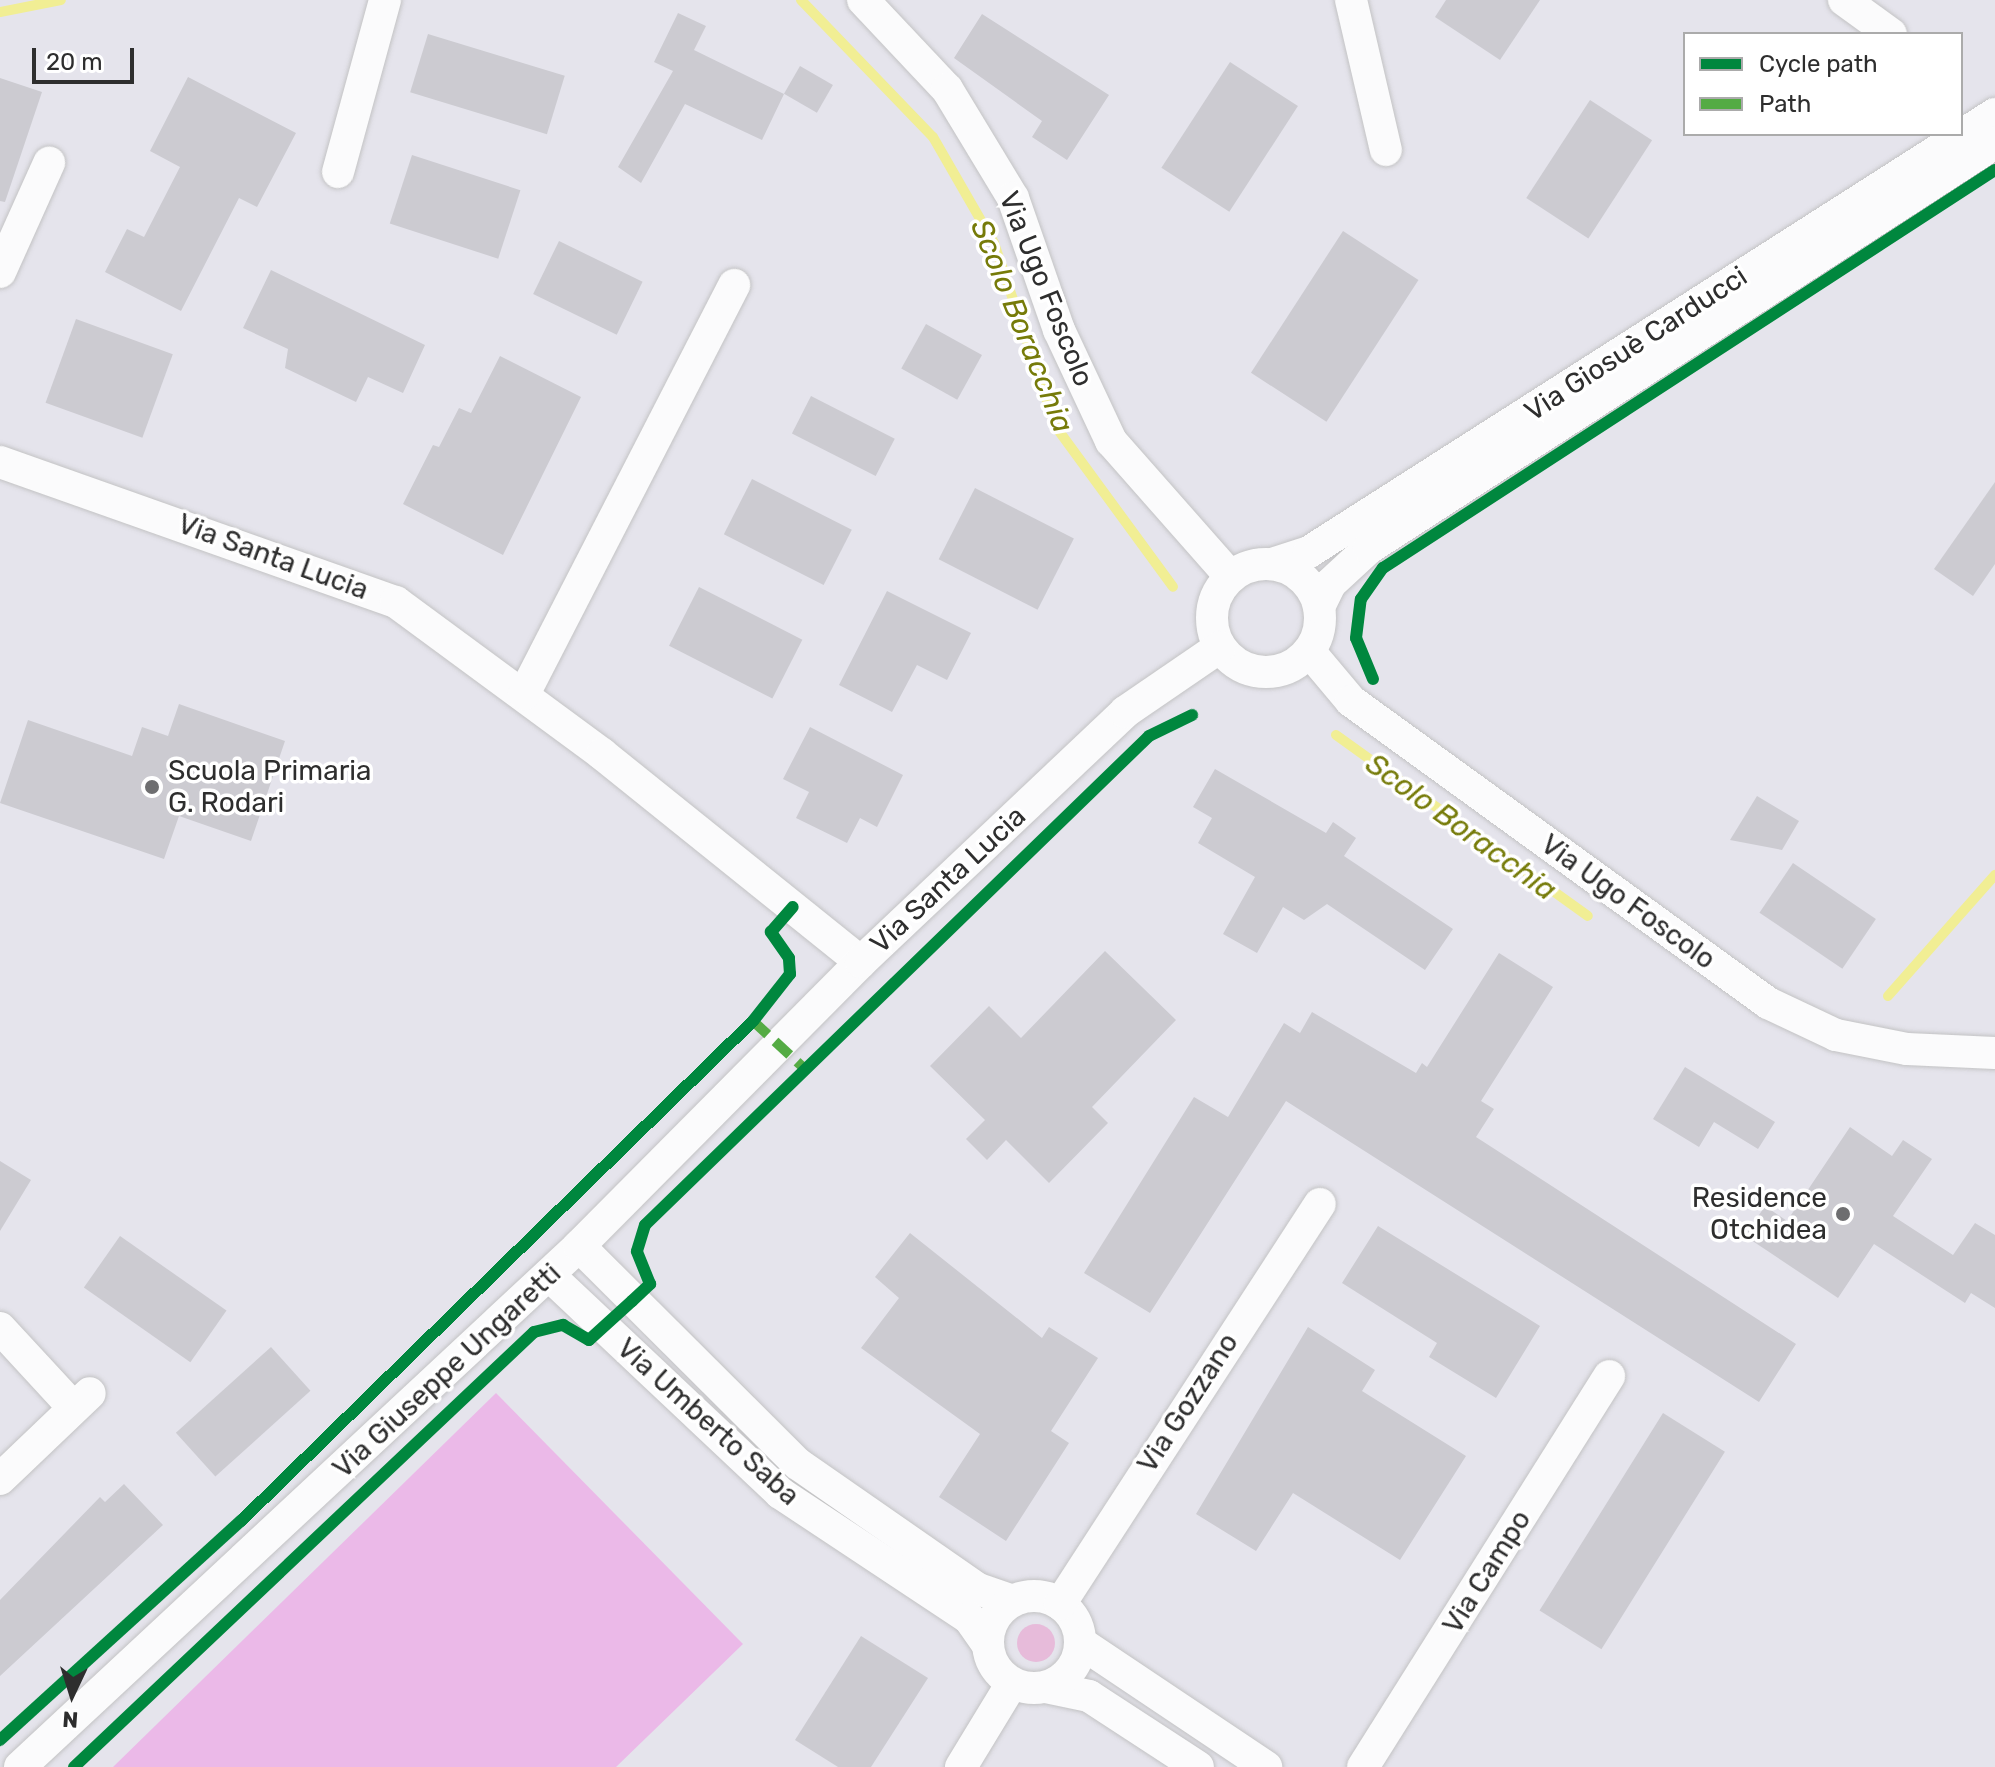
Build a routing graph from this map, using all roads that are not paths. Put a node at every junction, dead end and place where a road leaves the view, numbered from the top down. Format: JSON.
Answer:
{"nodes":[{"id":1,"x":385,"y":0,"type":"edge"},
{"id":2,"x":863,"y":0,"type":"edge"},
{"id":3,"x":1351,"y":0,"type":"edge"},
{"id":4,"x":1844,"y":0,"type":"edge"},
{"id":5,"x":1888,"y":32,"type":"edge"},
{"id":6,"x":1981,"y":130,"type":"edge"},
{"id":7,"x":1386,"y":150,"type":"dead end"},
{"id":8,"x":49,"y":163,"type":"dead end"},
{"id":9,"x":338,"y":172,"type":"dead end"},
{"id":10,"x":0,"y":272,"type":"edge"},
{"id":11,"x":734,"y":285,"type":"dead end"},
{"id":12,"x":0,"y":462,"type":"edge"},
{"id":13,"x":1272,"y":564,"type":"junction"},
{"id":14,"x":1231,"y":577,"type":"junction"},
{"id":15,"x":1319,"y":607,"type":"junction"},
{"id":16,"x":1220,"y":647,"type":"junction"},
{"id":17,"x":1309,"y":651,"type":"junction"},
{"id":18,"x":524,"y":694,"type":"junction"},
{"id":19,"x":861,"y":962,"type":"junction"},
{"id":20,"x":1995,"y":1053,"type":"edge"},
{"id":21,"x":1320,"y":1204,"type":"dead end"},
{"id":22,"x":579,"y":1246,"type":"junction"},
{"id":23,"x":549,"y":1275,"type":"junction"},
{"id":24,"x":0,"y":1328,"type":"edge"},
{"id":25,"x":1609,"y":1376,"type":"dead end"},
{"id":26,"x":0,"y":1479,"type":"edge"},
{"id":27,"x":1012,"y":1601,"type":"junction"},
{"id":28,"x":1060,"y":1604,"type":"junction"},
{"id":29,"x":1081,"y":1643,"type":"junction"},
{"id":30,"x":988,"y":1645,"type":"junction"},
{"id":31,"x":1012,"y":1683,"type":"junction"},
{"id":32,"x":1046,"y":1687,"type":"junction"},
{"id":33,"x":20,"y":1767,"type":"edge"},
{"id":34,"x":961,"y":1767,"type":"edge"},
{"id":35,"x":1198,"y":1767,"type":"edge"},
{"id":36,"x":1266,"y":1767,"type":"edge"},
{"id":37,"x":1363,"y":1767,"type":"edge"}],
"edges":[{"from":1,"to":9,"type":"street"},
{"from":2,"to":14,"type":"street","name":"Via Ugo Foscolo"},
{"from":3,"to":7,"type":"street"},
{"from":4,"to":5,"type":"street"},
{"from":6,"to":13,"type":"street","name":"Via Giosuè Carducci"},
{"from":6,"to":15,"type":"street","name":"Via Giosuè Carducci"},
{"from":8,"to":10,"type":"street"},
{"from":11,"to":18,"type":"street"},
{"from":12,"to":18,"type":"street","name":"Via Santa Lucia"},
{"from":13,"to":14,"type":"street"},
{"from":13,"to":15,"type":"street"},
{"from":14,"to":16,"type":"street"},
{"from":15,"to":17,"type":"street"},
{"from":16,"to":17,"type":"street"},
{"from":16,"to":19,"type":"street","name":"Via Santa Lucia"},
{"from":17,"to":20,"type":"street","name":"Via Ugo Foscolo"},
{"from":18,"to":19,"type":"street","name":"Via Santa Lucia"},
{"from":19,"to":22,"type":"street","name":"Via Giuseppe Ungaretti"},
{"from":21,"to":28,"type":"street","name":"Via Gozzano"},
{"from":22,"to":23,"type":"street","name":"Via Giuseppe Ungaretti"},
{"from":22,"to":27,"type":"street","name":"Via Umberto Saba"},
{"from":23,"to":30,"type":"street","name":"Via Umberto Saba"},
{"from":23,"to":33,"type":"street","name":"Via Giuseppe Ungaretti"},
{"from":24,"to":26,"type":"street"},
{"from":25,"to":37,"type":"street","name":"Via Campo"},
{"from":27,"to":28,"type":"street"},
{"from":27,"to":30,"type":"street"},
{"from":28,"to":29,"type":"street"},
{"from":29,"to":32,"type":"street"},
{"from":29,"to":36,"type":"street"},
{"from":30,"to":31,"type":"street"},
{"from":31,"to":32,"type":"street"},
{"from":31,"to":34,"type":"street"},
{"from":32,"to":35,"type":"street"}]}
